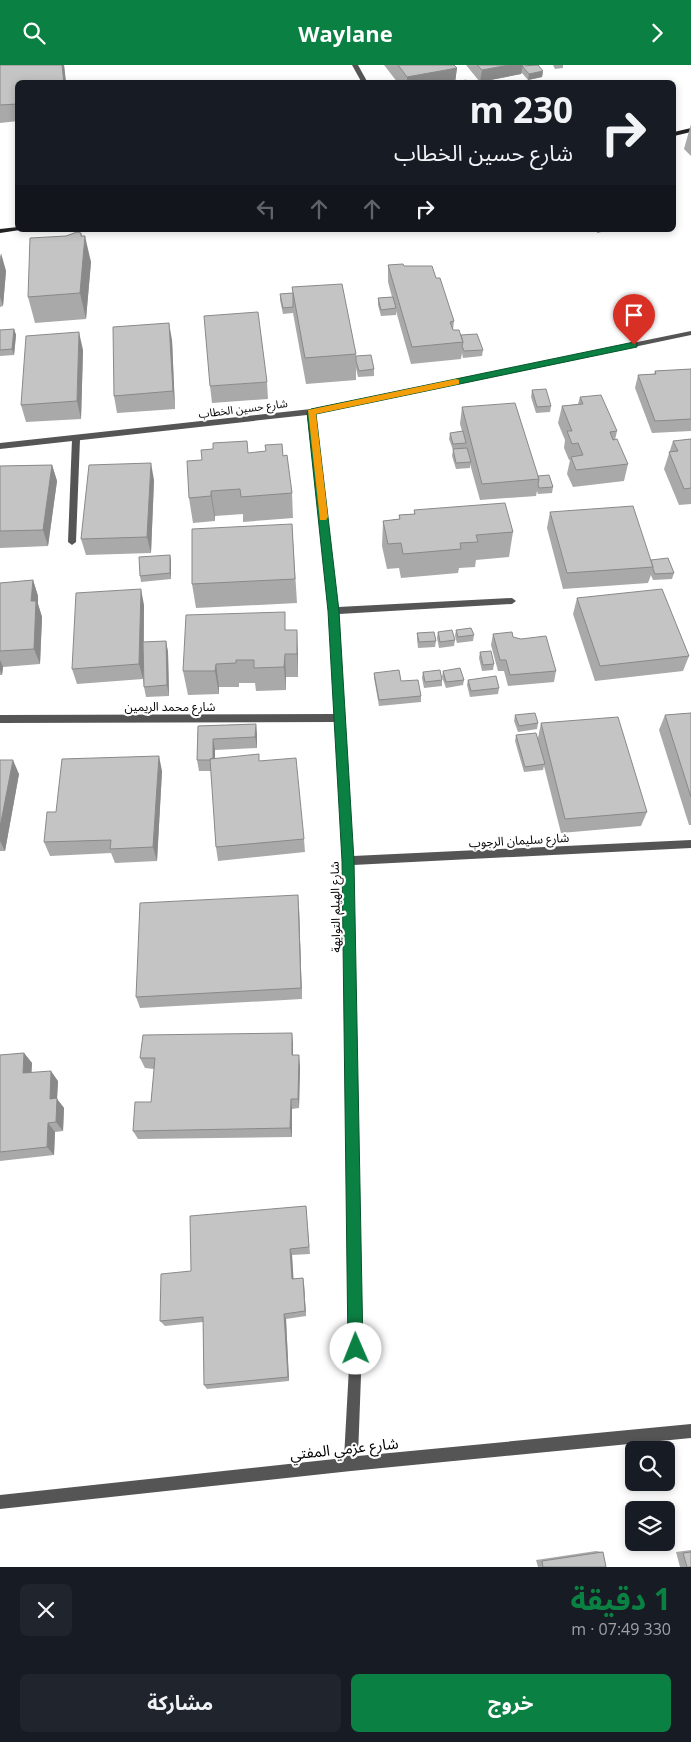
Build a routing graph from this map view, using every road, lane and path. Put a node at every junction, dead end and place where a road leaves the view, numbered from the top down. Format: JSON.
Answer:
{"nodes":[{"id":1,"x":355,"y":65,"type":"edge"},
{"id":2,"x":363,"y":80,"type":"edge"},
{"id":3,"x":691,"y":130,"type":"edge"},
{"id":4,"x":676,"y":134,"type":"edge"},
{"id":5,"x":15,"y":229,"type":"edge"},
{"id":6,"x":0,"y":231,"type":"edge"},
{"id":7,"x":691,"y":333,"type":"edge"},
{"id":8,"x":311,"y":412,"type":"junction"},
{"id":9,"x":76,"y":439,"type":"junction"},
{"id":10,"x":0,"y":446,"type":"edge"},
{"id":11,"x":72,"y":542,"type":"dead end"},
{"id":12,"x":512,"y":601,"type":"dead end"},
{"id":13,"x":334,"y":611,"type":"junction"},
{"id":14,"x":340,"y":718,"type":"junction"},
{"id":15,"x":0,"y":719,"type":"edge"},
{"id":16,"x":691,"y":844,"type":"edge"},
{"id":17,"x":348,"y":861,"type":"junction"},
{"id":18,"x":691,"y":1431,"type":"edge"},
{"id":19,"x":351,"y":1463,"type":"junction"},
{"id":20,"x":0,"y":1502,"type":"edge"}],
"edges":[{"from":1,"to":2,"type":"street"},
{"from":3,"to":4,"type":"street"},
{"from":5,"to":6,"type":"street"},
{"from":7,"to":8,"type":"street","name":"شارع حسين الخطاب"},
{"from":8,"to":9,"type":"street","name":"شارع حسين الخطاب"},
{"from":8,"to":13,"type":"street","name":"شارع الهيلم التوايهة"},
{"from":9,"to":10,"type":"street","name":"شارع حسين الخطاب"},
{"from":9,"to":11,"type":"street"},
{"from":12,"to":13,"type":"street"},
{"from":13,"to":14,"type":"street","name":"شارع الهيلم التوايهة"},
{"from":14,"to":15,"type":"street","name":"شارع محمد الريمين"},
{"from":14,"to":17,"type":"street","name":"شارع الهيلم التوايهة"},
{"from":16,"to":17,"type":"street","name":"شارع سليمان الرجوب"},
{"from":17,"to":19,"type":"street","name":"شارع الهيلم التوايهة"},
{"from":18,"to":19,"type":"street","name":"شارع عزمي المفتي"},
{"from":19,"to":20,"type":"street","name":"شارع عزمي المفتي"}]}
